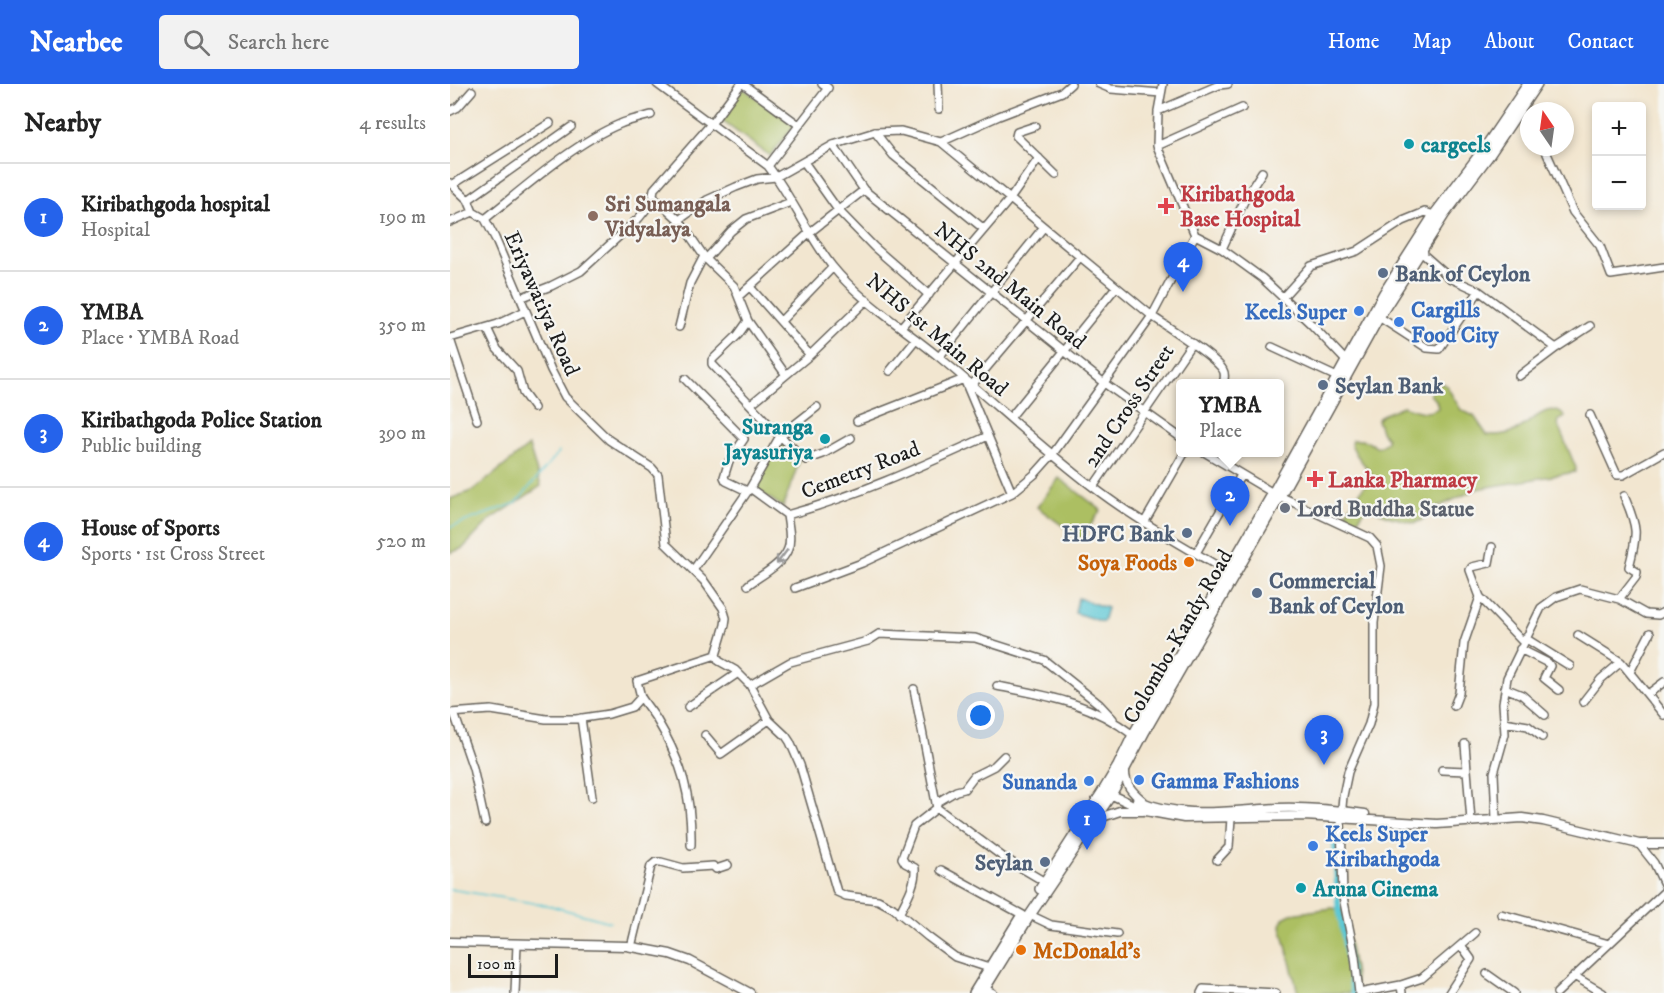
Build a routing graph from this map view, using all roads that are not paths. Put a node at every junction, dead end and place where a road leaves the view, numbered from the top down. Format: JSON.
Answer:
{"nodes":[{"id":1,"x":657,"y":84,"type":"edge"},
{"id":2,"x":742,"y":84,"type":"edge"},
{"id":3,"x":938,"y":84,"type":"edge"},
{"id":4,"x":1071,"y":84,"type":"edge"},
{"id":5,"x":1099,"y":84,"type":"edge"},
{"id":6,"x":1163,"y":84,"type":"edge"},
{"id":7,"x":1228,"y":84,"type":"edge"},
{"id":8,"x":1528,"y":84,"type":"edge"},
{"id":9,"x":1537,"y":84,"type":"edge"},
{"id":10,"x":827,"y":85,"type":"edge"},
{"id":11,"x":472,"y":91,"type":"dead end"},
{"id":12,"x":1161,"y":93,"type":"junction"},
{"id":13,"x":1524,"y":102,"type":"edge"},
{"id":14,"x":1526,"y":102,"type":"edge"},
{"id":15,"x":1242,"y":108,"type":"dead end"},
{"id":16,"x":939,"y":109,"type":"dead end"},
{"id":17,"x":1520,"y":109,"type":"edge"},
{"id":18,"x":1520,"y":110,"type":"edge"},
{"id":19,"x":450,"y":111,"type":"edge"},
{"id":20,"x":1158,"y":111,"type":"junction"},
{"id":21,"x":651,"y":115,"type":"dead end"},
{"id":22,"x":550,"y":123,"type":"dead end"},
{"id":23,"x":711,"y":124,"type":"junction"},
{"id":24,"x":800,"y":125,"type":"junction"},
{"id":25,"x":1035,"y":126,"type":"dead end"},
{"id":26,"x":571,"y":127,"type":"dead end"},
{"id":27,"x":875,"y":132,"type":"junction"},
{"id":28,"x":941,"y":142,"type":"junction"},
{"id":29,"x":832,"y":145,"type":"junction"},
{"id":30,"x":1157,"y":146,"type":"junction"},
{"id":31,"x":1548,"y":156,"type":"edge"},
{"id":32,"x":1039,"y":158,"type":"junction"},
{"id":33,"x":804,"y":162,"type":"junction"},
{"id":34,"x":768,"y":166,"type":"junction"},
{"id":35,"x":1262,"y":172,"type":"dead end"},
{"id":36,"x":1056,"y":175,"type":"dead end"},
{"id":37,"x":776,"y":177,"type":"junction"},
{"id":38,"x":451,"y":184,"type":"edge"},
{"id":39,"x":864,"y":190,"type":"junction"},
{"id":40,"x":655,"y":198,"type":"junction"},
{"id":41,"x":1010,"y":199,"type":"junction"},
{"id":42,"x":468,"y":200,"type":"junction"},
{"id":43,"x":790,"y":202,"type":"junction"},
{"id":44,"x":838,"y":210,"type":"junction"},
{"id":45,"x":473,"y":212,"type":"junction"},
{"id":46,"x":1434,"y":215,"type":"junction"},
{"id":47,"x":485,"y":219,"type":"junction"},
{"id":48,"x":680,"y":220,"type":"junction"},
{"id":49,"x":450,"y":222,"type":"edge"},
{"id":50,"x":1043,"y":228,"type":"junction"},
{"id":51,"x":984,"y":229,"type":"junction"},
{"id":52,"x":809,"y":233,"type":"junction"},
{"id":53,"x":1195,"y":235,"type":"junction"},
{"id":54,"x":1420,"y":244,"type":"junction"},
{"id":55,"x":1222,"y":249,"type":"junction"},
{"id":56,"x":705,"y":257,"type":"junction"},
{"id":57,"x":1080,"y":257,"type":"junction"},
{"id":58,"x":956,"y":263,"type":"junction"},
{"id":59,"x":833,"y":267,"type":"junction"},
{"id":60,"x":1664,"y":267,"type":"edge"},
{"id":61,"x":750,"y":287,"type":"junction"},
{"id":62,"x":1116,"y":287,"type":"junction"},
{"id":63,"x":1479,"y":291,"type":"junction"},
{"id":64,"x":991,"y":292,"type":"junction"},
{"id":65,"x":929,"y":295,"type":"junction"},
{"id":66,"x":739,"y":296,"type":"junction"},
{"id":67,"x":1282,"y":297,"type":"junction"},
{"id":68,"x":520,"y":298,"type":"junction"},
{"id":69,"x":867,"y":300,"type":"junction"},
{"id":70,"x":525,"y":311,"type":"junction"},
{"id":71,"x":1152,"y":316,"type":"junction"},
{"id":72,"x":1378,"y":317,"type":"junction"},
{"id":73,"x":748,"y":321,"type":"junction"},
{"id":74,"x":781,"y":321,"type":"junction"},
{"id":75,"x":1026,"y":321,"type":"junction"},
{"id":76,"x":902,"y":326,"type":"junction"},
{"id":77,"x":1590,"y":326,"type":"dead end"},
{"id":78,"x":679,"y":327,"type":"dead end"},
{"id":79,"x":487,"y":328,"type":"junction"},
{"id":80,"x":450,"y":339,"type":"edge"},
{"id":81,"x":916,"y":339,"type":"junction"},
{"id":82,"x":1192,"y":343,"type":"junction"},
{"id":83,"x":1272,"y":347,"type":"dead end"},
{"id":84,"x":1556,"y":348,"type":"junction"},
{"id":85,"x":1064,"y":351,"type":"junction"},
{"id":86,"x":810,"y":355,"type":"junction"},
{"id":87,"x":939,"y":357,"type":"junction"},
{"id":88,"x":1348,"y":363,"type":"junction"},
{"id":89,"x":890,"y":370,"type":"dead end"},
{"id":90,"x":786,"y":375,"type":"junction"},
{"id":91,"x":1519,"y":376,"type":"dead end"},
{"id":92,"x":1337,"y":377,"type":"junction"},
{"id":93,"x":685,"y":379,"type":"dead end"},
{"id":94,"x":964,"y":379,"type":"junction"},
{"id":95,"x":1224,"y":379,"type":"edge"},
{"id":96,"x":1104,"y":383,"type":"junction"},
{"id":97,"x":972,"y":385,"type":"junction"},
{"id":98,"x":752,"y":404,"type":"junction"},
{"id":99,"x":817,"y":407,"type":"dead end"},
{"id":100,"x":534,"y":408,"type":"dead end"},
{"id":101,"x":1144,"y":411,"type":"junction"},
{"id":102,"x":1590,"y":415,"type":"dead end"},
{"id":103,"x":1010,"y":418,"type":"junction"},
{"id":104,"x":477,"y":420,"type":"dead end"},
{"id":105,"x":857,"y":421,"type":"dead end"},
{"id":106,"x":1176,"y":434,"type":"edge"},
{"id":107,"x":780,"y":436,"type":"junction"},
{"id":108,"x":988,"y":436,"type":"junction"},
{"id":109,"x":851,"y":438,"type":"dead end"},
{"id":110,"x":1664,"y":452,"type":"edge"},
{"id":111,"x":1052,"y":455,"type":"junction"},
{"id":112,"x":1183,"y":457,"type":"edge"},
{"id":113,"x":1211,"y":457,"type":"edge"},
{"id":114,"x":1241,"y":475,"type":"junction"},
{"id":115,"x":1093,"y":487,"type":"junction"},
{"id":116,"x":748,"y":490,"type":"junction"},
{"id":117,"x":1012,"y":493,"type":"junction"},
{"id":118,"x":1277,"y":495,"type":"junction"},
{"id":119,"x":1624,"y":496,"type":"dead end"},
{"id":120,"x":787,"y":514,"type":"junction"},
{"id":121,"x":1144,"y":523,"type":"junction"},
{"id":122,"x":1491,"y":547,"type":"dead end"},
{"id":123,"x":1196,"y":553,"type":"junction"},
{"id":124,"x":694,"y":569,"type":"junction"},
{"id":125,"x":1231,"y":573,"type":"junction"},
{"id":126,"x":748,"y":585,"type":"dead end"},
{"id":127,"x":795,"y":588,"type":"dead end"},
{"id":128,"x":1480,"y":597,"type":"junction"},
{"id":129,"x":1619,"y":599,"type":"junction"},
{"id":130,"x":1664,"y":612,"type":"edge"},
{"id":131,"x":1650,"y":633,"type":"dead end"},
{"id":132,"x":1578,"y":635,"type":"dead end"},
{"id":133,"x":1523,"y":643,"type":"junction"},
{"id":134,"x":716,"y":655,"type":"junction"},
{"id":135,"x":1621,"y":662,"type":"junction"},
{"id":136,"x":1570,"y":666,"type":"dead end"},
{"id":137,"x":1630,"y":672,"type":"junction"},
{"id":138,"x":738,"y":673,"type":"junction"},
{"id":139,"x":1664,"y":682,"type":"edge"},
{"id":140,"x":750,"y":685,"type":"junction"},
{"id":141,"x":997,"y":686,"type":"dead end"},
{"id":142,"x":1505,"y":688,"type":"junction"},
{"id":143,"x":914,"y":689,"type":"dead end"},
{"id":144,"x":1559,"y":690,"type":"dead end"},
{"id":145,"x":1648,"y":694,"type":"junction"},
{"id":146,"x":641,"y":697,"type":"junction"},
{"id":147,"x":1582,"y":702,"type":"dead end"},
{"id":148,"x":1454,"y":706,"type":"dead end"},
{"id":149,"x":688,"y":707,"type":"dead end"},
{"id":150,"x":452,"y":713,"type":"edge"},
{"id":151,"x":1545,"y":715,"type":"dead end"},
{"id":152,"x":1664,"y":715,"type":"edge"},
{"id":153,"x":581,"y":718,"type":"junction"},
{"id":154,"x":1113,"y":719,"type":"junction"},
{"id":155,"x":769,"y":720,"type":"junction"},
{"id":156,"x":1504,"y":723,"type":"junction"},
{"id":157,"x":705,"y":735,"type":"dead end"},
{"id":158,"x":1133,"y":735,"type":"junction"},
{"id":159,"x":1542,"y":737,"type":"dead end"},
{"id":160,"x":1466,"y":744,"type":"dead end"},
{"id":161,"x":1004,"y":756,"type":"dead end"},
{"id":162,"x":1125,"y":770,"type":"junction"},
{"id":163,"x":1442,"y":770,"type":"dead end"},
{"id":164,"x":1466,"y":771,"type":"junction"},
{"id":165,"x":1109,"y":790,"type":"junction"},
{"id":166,"x":592,"y":797,"type":"dead end"},
{"id":167,"x":936,"y":806,"type":"junction"},
{"id":168,"x":1147,"y":808,"type":"junction"},
{"id":169,"x":1341,"y":814,"type":"junction"},
{"id":170,"x":1231,"y":818,"type":"junction"},
{"id":171,"x":1096,"y":819,"type":"junction"},
{"id":172,"x":1496,"y":819,"type":"junction"},
{"id":173,"x":1471,"y":821,"type":"junction"},
{"id":174,"x":484,"y":823,"type":"dead end"},
{"id":175,"x":1639,"y":844,"type":"junction"},
{"id":176,"x":1664,"y":844,"type":"edge"},
{"id":177,"x":691,"y":845,"type":"dead end"},
{"id":178,"x":1217,"y":860,"type":"dead end"},
{"id":179,"x":728,"y":866,"type":"dead end"},
{"id":180,"x":941,"y":870,"type":"dead end"},
{"id":181,"x":1045,"y":882,"type":"junction"},
{"id":182,"x":1664,"y":884,"type":"edge"},
{"id":183,"x":1664,"y":892,"type":"edge"},
{"id":184,"x":899,"y":914,"type":"junction"},
{"id":185,"x":1502,"y":914,"type":"dead end"},
{"id":186,"x":1026,"y":915,"type":"junction"},
{"id":187,"x":1475,"y":933,"type":"dead end"},
{"id":188,"x":1118,"y":934,"type":"dead end"},
{"id":189,"x":450,"y":942,"type":"edge"},
{"id":190,"x":517,"y":944,"type":"junction"},
{"id":191,"x":1609,"y":944,"type":"junction"},
{"id":192,"x":1461,"y":945,"type":"junction"},
{"id":193,"x":631,"y":947,"type":"junction"},
{"id":194,"x":992,"y":970,"type":"junction"},
{"id":195,"x":1487,"y":974,"type":"dead end"},
{"id":196,"x":1574,"y":976,"type":"junction"},
{"id":197,"x":1401,"y":985,"type":"junction"},
{"id":198,"x":986,"y":992,"type":"edge"},
{"id":199,"x":514,"y":993,"type":"edge"},
{"id":200,"x":750,"y":993,"type":"edge"},
{"id":201,"x":974,"y":993,"type":"edge"},
{"id":202,"x":1201,"y":993,"type":"edge"},
{"id":203,"x":1276,"y":993,"type":"edge"},
{"id":204,"x":1402,"y":993,"type":"edge"},
{"id":205,"x":1449,"y":993,"type":"edge"},
{"id":206,"x":1514,"y":993,"type":"edge"},
{"id":207,"x":1557,"y":993,"type":"edge"},
{"id":208,"x":1603,"y":993,"type":"edge"}],
"edges":[{"from":1,"to":23,"type":"street","name":"NHS 1st Main Road"},
{"from":2,"to":23,"type":"street"},
{"from":2,"to":24,"type":"street"},
{"from":3,"to":16,"type":"street"},
{"from":4,"to":28,"type":"street"},
{"from":5,"to":12,"type":"street"},
{"from":6,"to":12,"type":"street"},
{"from":7,"to":20,"type":"street"},
{"from":8,"to":13,"type":"highway","name":"Colombo-Kandy Road"},
{"from":9,"to":14,"type":"highway","name":"Colombo-Kandy Road"},
{"from":10,"to":24,"type":"street"},
{"from":11,"to":19,"type":"street"},
{"from":12,"to":20,"type":"street"},
{"from":15,"to":30,"type":"street"},
{"from":17,"to":46,"type":"highway","name":"Colombo-Kandy Road"},
{"from":18,"to":54,"type":"highway","name":"Colombo-Kandy Road"},
{"from":20,"to":30,"type":"street"},
{"from":21,"to":47,"type":"street"},
{"from":22,"to":38,"type":"street"},
{"from":23,"to":34,"type":"street","name":"NHS 1st Main Road"},
{"from":23,"to":40,"type":"street"},
{"from":24,"to":34,"type":"street"},
{"from":25,"to":32,"type":"street"},
{"from":26,"to":42,"type":"street"},
{"from":27,"to":28,"type":"street"},
{"from":27,"to":29,"type":"street"},
{"from":27,"to":51,"type":"street"},
{"from":28,"to":41,"type":"street"},
{"from":29,"to":33,"type":"street"},
{"from":29,"to":39,"type":"street","name":"NHS 2nd Main Road"},
{"from":30,"to":53,"type":"street"},
{"from":31,"to":60,"type":"street"},
{"from":32,"to":36,"type":"street"},
{"from":32,"to":41,"type":"street"},
{"from":33,"to":37,"type":"street"},
{"from":33,"to":44,"type":"street"},
{"from":34,"to":37,"type":"street","name":"NHS 1st Main Road"},
{"from":35,"to":55,"type":"street"},
{"from":37,"to":43,"type":"street","name":"NHS 1st Main Road"},
{"from":37,"to":48,"type":"street"},
{"from":38,"to":42,"type":"street"},
{"from":39,"to":44,"type":"street"},
{"from":39,"to":58,"type":"street","name":"NHS 2nd Main Road"},
{"from":40,"to":48,"type":"street"},
{"from":40,"to":68,"type":"street"},
{"from":41,"to":50,"type":"street"},
{"from":41,"to":51,"type":"street"},
{"from":42,"to":45,"type":"street"},
{"from":43,"to":52,"type":"street","name":"NHS 1st Main Road"},
{"from":43,"to":56,"type":"street"},
{"from":44,"to":52,"type":"street"},
{"from":44,"to":65,"type":"street"},
{"from":45,"to":47,"type":"street","name":"Eriyawatiya Road"},
{"from":45,"to":49,"type":"street"},
{"from":46,"to":54,"type":"highway","name":"Colombo-Kandy Road"},
{"from":46,"to":67,"type":"street"},
{"from":47,"to":68,"type":"street","name":"Eriyawatiya Road"},
{"from":48,"to":56,"type":"street"},
{"from":50,"to":57,"type":"street"},
{"from":50,"to":64,"type":"street"},
{"from":51,"to":58,"type":"street"},
{"from":52,"to":59,"type":"street","name":"NHS 1st Main Road"},
{"from":52,"to":61,"type":"street"},
{"from":53,"to":55,"type":"street"},
{"from":53,"to":71,"type":"street"},
{"from":54,"to":63,"type":"street"},
{"from":54,"to":72,"type":"highway","name":"Colombo-Kandy Road"},
{"from":54,"to":88,"type":"highway","name":"Colombo-Kandy Road"},
{"from":55,"to":67,"type":"street"},
{"from":56,"to":66,"type":"street"},
{"from":56,"to":78,"type":"street"},
{"from":57,"to":62,"type":"street"},
{"from":57,"to":75,"type":"street"},
{"from":58,"to":64,"type":"street","name":"NHS 2nd Main Road"},
{"from":58,"to":65,"type":"street"},
{"from":59,"to":69,"type":"street","name":"NHS 1st Main Road"},
{"from":59,"to":74,"type":"street"},
{"from":61,"to":66,"type":"street"},
{"from":61,"to":74,"type":"street"},
{"from":62,"to":71,"type":"street"},
{"from":62,"to":85,"type":"street"},
{"from":63,"to":72,"type":"street"},
{"from":63,"to":84,"type":"street"},
{"from":64,"to":75,"type":"street","name":"NHS 2nd Main Road"},
{"from":64,"to":87,"type":"street"},
{"from":65,"to":76,"type":"street"},
{"from":66,"to":73,"type":"street"},
{"from":67,"to":88,"type":"street"},
{"from":68,"to":70,"type":"street","name":"Eriyawatiya Road"},
{"from":69,"to":76,"type":"street","name":"NHS 1st Main Road"},
{"from":69,"to":86,"type":"street"},
{"from":70,"to":79,"type":"street"},
{"from":70,"to":124,"type":"street","name":"Eriyawatiya Road"},
{"from":71,"to":82,"type":"street"},
{"from":71,"to":96,"type":"street"},
{"from":72,"to":88,"type":"highway","name":"Colombo-Kandy Road"},
{"from":73,"to":90,"type":"street"},
{"from":73,"to":98,"type":"street"},
{"from":74,"to":86,"type":"street"},
{"from":75,"to":85,"type":"street","name":"NHS 2nd Main Road"},
{"from":75,"to":97,"type":"street"},
{"from":76,"to":81,"type":"street","name":"NHS 1st Main Road"},
{"from":77,"to":84,"type":"street"},
{"from":79,"to":80,"type":"street"},
{"from":79,"to":100,"type":"street"},
{"from":80,"to":104,"type":"street"},
{"from":81,"to":87,"type":"street","name":"NHS 1st Main Road"},
{"from":81,"to":89,"type":"street"},
{"from":82,"to":95,"type":"street"},
{"from":82,"to":101,"type":"street","name":"2nd Cross Street"},
{"from":83,"to":92,"type":"street"},
{"from":84,"to":91,"type":"street"},
{"from":85,"to":96,"type":"street","name":"NHS 2nd Main Road"},
{"from":85,"to":103,"type":"street"},
{"from":86,"to":90,"type":"street"},
{"from":87,"to":94,"type":"street","name":"NHS 1st Main Road"},
{"from":88,"to":92,"type":"highway","name":"Colombo-Kandy Road"},
{"from":88,"to":118,"type":"highway","name":"Colombo-Kandy Road"},
{"from":90,"to":98,"type":"street"},
{"from":92,"to":118,"type":"highway","name":"Colombo-Kandy Road"},
{"from":93,"to":116,"type":"street","name":"Cemetry Road"},
{"from":94,"to":97,"type":"street","name":"NHS 1st Main Road"},
{"from":94,"to":105,"type":"street"},
{"from":94,"to":108,"type":"street"},
{"from":96,"to":101,"type":"street","name":"NHS 2nd Main Road"},
{"from":96,"to":111,"type":"street"},
{"from":97,"to":103,"type":"street","name":"NHS 1st Main Road"},
{"from":98,"to":107,"type":"street"},
{"from":99,"to":107,"type":"street"},
{"from":101,"to":106,"type":"street","name":"NHS 2nd Main Road"},
{"from":101,"to":115,"type":"street","name":"2nd Cross Street"},
{"from":102,"to":110,"type":"street"},
{"from":103,"to":111,"type":"street","name":"NHS 1st Main Road"},
{"from":107,"to":109,"type":"street","name":"Cemetry Road"},
{"from":107,"to":116,"type":"street"},
{"from":108,"to":117,"type":"street"},
{"from":108,"to":120,"type":"street","name":"Cemetry Road"},
{"from":111,"to":115,"type":"street","name":"NHS 1st Main Road"},
{"from":111,"to":117,"type":"street"},
{"from":112,"to":121,"type":"street"},
{"from":113,"to":114,"type":"street"},
{"from":114,"to":118,"type":"street"},
{"from":114,"to":123,"type":"street"},
{"from":115,"to":121,"type":"street","name":"NHS 1st Main Road"},
{"from":116,"to":120,"type":"street","name":"Cemetry Road"},
{"from":116,"to":124,"type":"street"},
{"from":117,"to":127,"type":"street"},
{"from":118,"to":125,"type":"highway","name":"Colombo-Kandy Road"},
{"from":118,"to":169,"type":"street"},
{"from":119,"to":129,"type":"street"},
{"from":120,"to":126,"type":"street","one_way":true},
{"from":121,"to":123,"type":"street","name":"NHS 1st Main Road"},
{"from":122,"to":128,"type":"street"},
{"from":123,"to":125,"type":"street","name":"NHS 1st Main Road"},
{"from":124,"to":134,"type":"street","name":"Eriyawatiya Road"},
{"from":125,"to":158,"type":"highway","name":"Colombo-Kandy Road"},
{"from":125,"to":162,"type":"highway","name":"Colombo-Kandy Road"},
{"from":128,"to":133,"type":"street"},
{"from":128,"to":148,"type":"street"},
{"from":129,"to":130,"type":"street"},
{"from":129,"to":133,"type":"street"},
{"from":131,"to":137,"type":"street"},
{"from":132,"to":135,"type":"street"},
{"from":133,"to":136,"type":"street"},
{"from":133,"to":142,"type":"street"},
{"from":133,"to":144,"type":"street"},
{"from":134,"to":138,"type":"street"},
{"from":134,"to":146,"type":"street"},
{"from":135,"to":137,"type":"street"},
{"from":135,"to":147,"type":"street"},
{"from":137,"to":145,"type":"street"},
{"from":138,"to":140,"type":"street"},
{"from":138,"to":149,"type":"street"},
{"from":139,"to":145,"type":"street"},
{"from":140,"to":154,"type":"street"},
{"from":140,"to":155,"type":"street"},
{"from":141,"to":154,"type":"street"},
{"from":142,"to":151,"type":"street"},
{"from":142,"to":156,"type":"street"},
{"from":143,"to":167,"type":"street"},
{"from":145,"to":152,"type":"street"},
{"from":146,"to":153,"type":"street"},
{"from":146,"to":177,"type":"street"},
{"from":150,"to":153,"type":"street"},
{"from":150,"to":174,"type":"street"},
{"from":153,"to":166,"type":"street"},
{"from":154,"to":158,"type":"street"},
{"from":155,"to":157,"type":"street"},
{"from":155,"to":184,"type":"street"},
{"from":156,"to":159,"type":"street"},
{"from":156,"to":172,"type":"street"},
{"from":158,"to":165,"type":"highway","name":"Colombo-Kandy Road"},
{"from":160,"to":164,"type":"street"},
{"from":161,"to":167,"type":"street"},
{"from":162,"to":165,"type":"highway","name":"Colombo-Kandy Road"},
{"from":162,"to":168,"type":"main road"},
{"from":163,"to":164,"type":"street"},
{"from":164,"to":173,"type":"street"},
{"from":165,"to":168,"type":"main road"},
{"from":165,"to":171,"type":"highway","name":"Colombo-Kandy Road"},
{"from":165,"to":181,"type":"highway","name":"Colombo-Kandy Road"},
{"from":167,"to":181,"type":"street"},
{"from":167,"to":184,"type":"street"},
{"from":168,"to":169,"type":"main road"},
{"from":168,"to":170,"type":"main road"},
{"from":168,"to":171,"type":"main road"},
{"from":169,"to":170,"type":"main road"},
{"from":169,"to":173,"type":"main road"},
{"from":169,"to":197,"type":"street"},
{"from":170,"to":178,"type":"street"},
{"from":171,"to":186,"type":"highway","name":"Colombo-Kandy Road"},
{"from":172,"to":173,"type":"main road"},
{"from":172,"to":175,"type":"main road"},
{"from":175,"to":176,"type":"main road"},
{"from":175,"to":182,"type":"street"},
{"from":179,"to":193,"type":"street"},
{"from":180,"to":186,"type":"street"},
{"from":181,"to":186,"type":"highway","name":"Colombo-Kandy Road"},
{"from":183,"to":191,"type":"street"},
{"from":184,"to":194,"type":"street"},
{"from":185,"to":191,"type":"street"},
{"from":186,"to":188,"type":"street"},
{"from":186,"to":194,"type":"highway","name":"Colombo-Kandy Road"},
{"from":187,"to":192,"type":"street"},
{"from":189,"to":190,"type":"main road"},
{"from":190,"to":193,"type":"main road"},
{"from":190,"to":199,"type":"street"},
{"from":191,"to":196,"type":"street"},
{"from":192,"to":197,"type":"street"},
{"from":192,"to":205,"type":"street"},
{"from":193,"to":200,"type":"main road"},
{"from":194,"to":198,"type":"highway","name":"Colombo-Kandy Road"},
{"from":194,"to":201,"type":"highway","name":"Colombo-Kandy Road"},
{"from":195,"to":206,"type":"street"},
{"from":196,"to":207,"type":"street"},
{"from":196,"to":208,"type":"street"},
{"from":197,"to":204,"type":"street"},
{"from":202,"to":203,"type":"street"}]}
